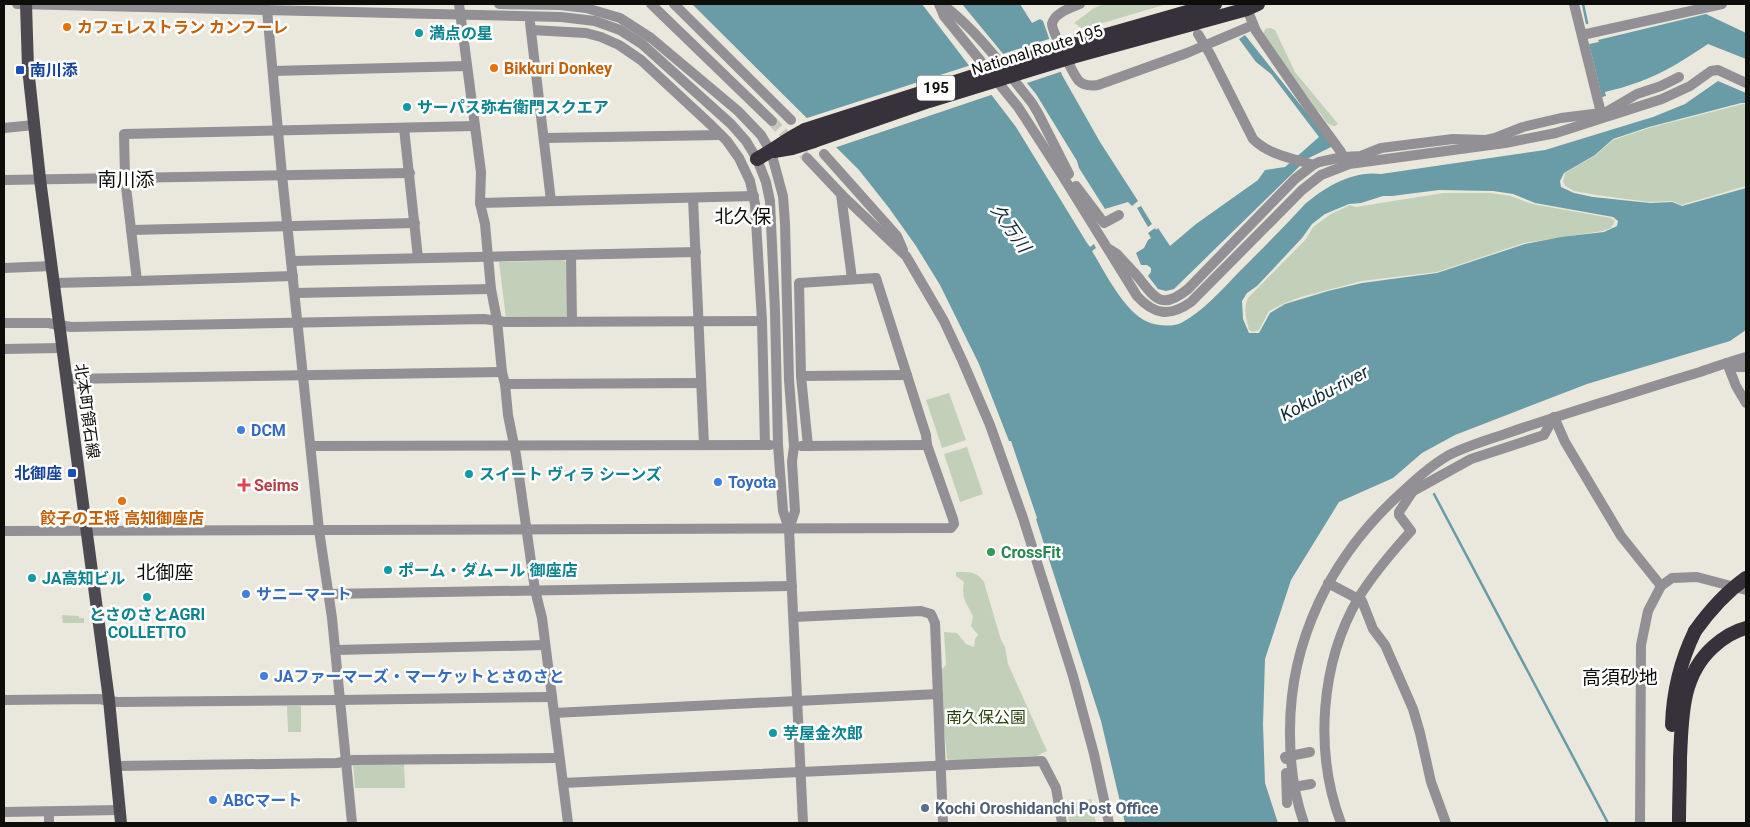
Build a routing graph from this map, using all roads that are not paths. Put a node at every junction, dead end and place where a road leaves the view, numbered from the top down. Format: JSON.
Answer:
{"nodes":[{"id":1,"x":17,"y":4,"type":"edge"},
{"id":2,"x":26,"y":4,"type":"edge"},
{"id":3,"x":499,"y":4,"type":"edge"},
{"id":4,"x":528,"y":4,"type":"edge"},
{"id":5,"x":651,"y":4,"type":"edge"},
{"id":6,"x":674,"y":4,"type":"edge"},
{"id":7,"x":941,"y":4,"type":"edge"},
{"id":8,"x":1080,"y":4,"type":"edge"},
{"id":9,"x":1215,"y":4,"type":"edge"},
{"id":10,"x":1574,"y":4,"type":"edge"},
{"id":11,"x":1722,"y":4,"type":"edge"},
{"id":12,"x":1252,"y":6,"type":"edge"},
{"id":13,"x":460,"y":9,"type":"edge"},
{"id":14,"x":267,"y":10,"type":"junction"},
{"id":15,"x":530,"y":17,"type":"junction"},
{"id":16,"x":1253,"y":25,"type":"junction"},
{"id":17,"x":531,"y":30,"type":"junction"},
{"id":18,"x":1198,"y":34,"type":"dead end"},
{"id":19,"x":1582,"y":35,"type":"junction"},
{"id":20,"x":1205,"y":45,"type":"junction"},
{"id":21,"x":1070,"y":51,"type":"junction"},
{"id":22,"x":467,"y":66,"type":"junction"},
{"id":23,"x":273,"y":71,"type":"junction"},
{"id":24,"x":1679,"y":77,"type":"dead end"},
{"id":25,"x":1746,"y":83,"type":"edge"},
{"id":26,"x":1601,"y":115,"type":"junction"},
{"id":27,"x":791,"y":120,"type":"dead end"},
{"id":28,"x":772,"y":121,"type":"tunnel mouth"},
{"id":29,"x":34,"y":125,"type":"junction"},
{"id":30,"x":476,"y":126,"type":"junction"},
{"id":31,"x":4,"y":128,"type":"edge"},
{"id":32,"x":404,"y":128,"type":"junction"},
{"id":33,"x":278,"y":130,"type":"junction"},
{"id":34,"x":721,"y":135,"type":"junction"},
{"id":35,"x":544,"y":138,"type":"junction"},
{"id":36,"x":771,"y":152,"type":"junction"},
{"id":37,"x":824,"y":154,"type":"dead end"},
{"id":38,"x":1343,"y":157,"type":"junction"},
{"id":39,"x":807,"y":158,"type":"tunnel mouth"},
{"id":40,"x":757,"y":159,"type":"junction"},
{"id":41,"x":1357,"y":160,"type":"junction"},
{"id":42,"x":1310,"y":164,"type":"junction"},
{"id":43,"x":410,"y":173,"type":"junction"},
{"id":44,"x":1065,"y":173,"type":"junction"},
{"id":45,"x":282,"y":175,"type":"junction"},
{"id":46,"x":124,"y":178,"type":"junction"},
{"id":47,"x":4,"y":180,"type":"edge"},
{"id":48,"x":40,"y":180,"type":"junction"},
{"id":49,"x":841,"y":194,"type":"junction"},
{"id":50,"x":754,"y":196,"type":"junction"},
{"id":51,"x":693,"y":198,"type":"junction"},
{"id":52,"x":551,"y":201,"type":"junction"},
{"id":53,"x":480,"y":203,"type":"junction"},
{"id":54,"x":1119,"y":215,"type":"dead end"},
{"id":55,"x":415,"y":223,"type":"junction"},
{"id":56,"x":288,"y":226,"type":"junction"},
{"id":57,"x":131,"y":230,"type":"junction"},
{"id":58,"x":1106,"y":247,"type":"junction"},
{"id":59,"x":696,"y":252,"type":"junction"},
{"id":60,"x":571,"y":256,"type":"junction"},
{"id":61,"x":906,"y":256,"type":"junction"},
{"id":62,"x":488,"y":257,"type":"junction"},
{"id":63,"x":418,"y":258,"type":"junction"},
{"id":64,"x":291,"y":261,"type":"junction"},
{"id":65,"x":52,"y":266,"type":"junction"},
{"id":66,"x":4,"y":268,"type":"edge"},
{"id":67,"x":293,"y":276,"type":"junction"},
{"id":68,"x":852,"y":279,"type":"junction"},
{"id":69,"x":137,"y":281,"type":"junction"},
{"id":70,"x":54,"y":283,"type":"junction"},
{"id":71,"x":491,"y":289,"type":"junction"},
{"id":72,"x":295,"y":293,"type":"junction"},
{"id":73,"x":496,"y":320,"type":"junction"},
{"id":74,"x":699,"y":320,"type":"junction"},
{"id":75,"x":762,"y":321,"type":"junction"},
{"id":76,"x":298,"y":322,"type":"junction"},
{"id":77,"x":572,"y":322,"type":"junction"},
{"id":78,"x":4,"y":323,"type":"edge"},
{"id":79,"x":59,"y":325,"type":"junction"},
{"id":80,"x":62,"y":348,"type":"junction"},
{"id":81,"x":4,"y":349,"type":"edge"},
{"id":82,"x":1746,"y":357,"type":"edge"},
{"id":83,"x":1727,"y":363,"type":"junction"},
{"id":84,"x":1746,"y":367,"type":"edge"},
{"id":85,"x":502,"y":372,"type":"junction"},
{"id":86,"x":304,"y":375,"type":"junction"},
{"id":87,"x":907,"y":375,"type":"junction"},
{"id":88,"x":801,"y":376,"type":"junction"},
{"id":89,"x":66,"y":379,"type":"junction"},
{"id":90,"x":701,"y":383,"type":"junction"},
{"id":91,"x":505,"y":384,"type":"junction"},
{"id":92,"x":1746,"y":403,"type":"edge"},
{"id":93,"x":1554,"y":417,"type":"junction"},
{"id":94,"x":704,"y":445,"type":"junction"},
{"id":95,"x":765,"y":445,"type":"junction"},
{"id":96,"x":778,"y":445,"type":"junction"},
{"id":97,"x":927,"y":445,"type":"junction"},
{"id":98,"x":311,"y":446,"type":"junction"},
{"id":99,"x":515,"y":446,"type":"junction"},
{"id":100,"x":794,"y":446,"type":"junction"},
{"id":101,"x":808,"y":446,"type":"junction"},
{"id":102,"x":1411,"y":488,"type":"junction"},
{"id":103,"x":526,"y":529,"type":"junction"},
{"id":104,"x":790,"y":529,"type":"junction"},
{"id":105,"x":87,"y":530,"type":"junction"},
{"id":106,"x":319,"y":530,"type":"junction"},
{"id":107,"x":4,"y":531,"type":"edge"},
{"id":108,"x":1746,"y":578,"type":"edge"},
{"id":109,"x":1328,"y":583,"type":"junction"},
{"id":110,"x":792,"y":586,"type":"junction"},
{"id":111,"x":1661,"y":586,"type":"junction"},
{"id":112,"x":534,"y":590,"type":"junction"},
{"id":113,"x":1746,"y":590,"type":"edge"},
{"id":114,"x":328,"y":594,"type":"junction"},
{"id":115,"x":1359,"y":598,"type":"junction"},
{"id":116,"x":794,"y":617,"type":"junction"},
{"id":117,"x":1746,"y":628,"type":"edge"},
{"id":118,"x":545,"y":645,"type":"junction"},
{"id":119,"x":335,"y":650,"type":"junction"},
{"id":120,"x":938,"y":694,"type":"junction"},
{"id":121,"x":552,"y":697,"type":"junction"},
{"id":122,"x":4,"y":700,"type":"edge"},
{"id":123,"x":109,"y":700,"type":"junction"},
{"id":124,"x":340,"y":700,"type":"junction"},
{"id":125,"x":798,"y":701,"type":"junction"},
{"id":126,"x":554,"y":713,"type":"junction"},
{"id":127,"x":1310,"y":752,"type":"dead end"},
{"id":128,"x":1290,"y":756,"type":"junction"},
{"id":129,"x":559,"y":758,"type":"junction"},
{"id":130,"x":346,"y":761,"type":"junction"},
{"id":131,"x":941,"y":764,"type":"junction"},
{"id":132,"x":116,"y":766,"type":"junction"},
{"id":133,"x":801,"y":772,"type":"junction"},
{"id":134,"x":563,"y":783,"type":"junction"},
{"id":135,"x":1311,"y":784,"type":"dead end"},
{"id":136,"x":1294,"y":787,"type":"junction"},
{"id":137,"x":1287,"y":803,"type":"dead end"},
{"id":138,"x":4,"y":812,"type":"edge"},
{"id":139,"x":49,"y":812,"type":"junction"},
{"id":140,"x":121,"y":817,"type":"edge"},
{"id":141,"x":49,"y":823,"type":"edge"},
{"id":142,"x":352,"y":823,"type":"edge"},
{"id":143,"x":568,"y":823,"type":"edge"},
{"id":144,"x":803,"y":823,"type":"edge"},
{"id":145,"x":943,"y":823,"type":"edge"},
{"id":146,"x":1062,"y":823,"type":"edge"},
{"id":147,"x":1109,"y":823,"type":"edge"},
{"id":148,"x":1304,"y":823,"type":"edge"},
{"id":149,"x":1341,"y":823,"type":"edge"},
{"id":150,"x":1446,"y":823,"type":"edge"},
{"id":151,"x":1640,"y":823,"type":"edge"},
{"id":152,"x":1670,"y":823,"type":"edge"},
{"id":153,"x":1678,"y":823,"type":"edge"}],
"edges":[{"from":1,"to":2,"type":"street"},
{"from":2,"to":14,"type":"street"},
{"from":2,"to":29,"type":"main road","name":"北本町領石線"},
{"from":3,"to":4,"type":"street"},
{"from":4,"to":36,"type":"street"},
{"from":5,"to":28,"type":"street"},
{"from":6,"to":27,"type":"street"},
{"from":7,"to":44,"type":"street"},
{"from":7,"to":44,"type":"street"},
{"from":8,"to":20,"type":"street"},
{"from":9,"to":21,"type":"highway","name":"National Route 195","number":"195"},
{"from":10,"to":19,"type":"street"},
{"from":11,"to":19,"type":"street"},
{"from":12,"to":16,"type":"street"},
{"from":12,"to":21,"type":"highway","name":"National Route 195","number":"195"},
{"from":13,"to":14,"type":"street"},
{"from":13,"to":15,"type":"street"},
{"from":13,"to":22,"type":"street"},
{"from":14,"to":23,"type":"street"},
{"from":15,"to":17,"type":"street"},
{"from":15,"to":40,"type":"street"},
{"from":16,"to":20,"type":"street"},
{"from":16,"to":38,"type":"street"},
{"from":17,"to":34,"type":"street"},
{"from":17,"to":35,"type":"street"},
{"from":18,"to":20,"type":"street"},
{"from":19,"to":26,"type":"street"},
{"from":20,"to":42,"type":"street"},
{"from":21,"to":36,"type":"highway","name":"National Route 195","number":"195","bridge":true},
{"from":21,"to":36,"type":"highway","name":"National Route 195","number":"195","bridge":true},
{"from":22,"to":23,"type":"street"},
{"from":22,"to":30,"type":"street"},
{"from":23,"to":33,"type":"street"},
{"from":24,"to":26,"type":"street"},
{"from":25,"to":26,"type":"street"},
{"from":26,"to":41,"type":"street"},
{"from":29,"to":31,"type":"street"},
{"from":29,"to":48,"type":"main road","name":"北本町領石線"},
{"from":30,"to":32,"type":"street"},
{"from":30,"to":53,"type":"street"},
{"from":32,"to":33,"type":"street"},
{"from":32,"to":43,"type":"street"},
{"from":33,"to":45,"type":"street"},
{"from":33,"to":46,"type":"street"},
{"from":34,"to":35,"type":"street"},
{"from":34,"to":50,"type":"street"},
{"from":35,"to":52,"type":"street"},
{"from":36,"to":40,"type":"highway","name":"National Route 195","number":"195"},
{"from":36,"to":100,"type":"street"},
{"from":37,"to":61,"type":"street"},
{"from":38,"to":41,"type":"street"},
{"from":38,"to":42,"type":"street"},
{"from":39,"to":49,"type":"street"},
{"from":40,"to":96,"type":"street"},
{"from":41,"to":58,"type":"street"},
{"from":42,"to":58,"type":"street"},
{"from":43,"to":45,"type":"street"},
{"from":43,"to":55,"type":"street"},
{"from":44,"to":54,"type":"street"},
{"from":44,"to":58,"type":"street"},
{"from":45,"to":46,"type":"street"},
{"from":45,"to":56,"type":"street"},
{"from":46,"to":48,"type":"street"},
{"from":46,"to":57,"type":"street"},
{"from":47,"to":48,"type":"street"},
{"from":48,"to":65,"type":"main road","name":"北本町領石線"},
{"from":49,"to":61,"type":"street"},
{"from":49,"to":68,"type":"street"},
{"from":50,"to":51,"type":"street"},
{"from":50,"to":75,"type":"street"},
{"from":51,"to":52,"type":"street"},
{"from":51,"to":59,"type":"street"},
{"from":52,"to":53,"type":"street"},
{"from":53,"to":62,"type":"street"},
{"from":55,"to":56,"type":"street"},
{"from":55,"to":63,"type":"street"},
{"from":56,"to":57,"type":"street"},
{"from":56,"to":64,"type":"street"},
{"from":57,"to":69,"type":"street"},
{"from":59,"to":60,"type":"street"},
{"from":59,"to":74,"type":"street"},
{"from":60,"to":62,"type":"street"},
{"from":60,"to":77,"type":"street"},
{"from":61,"to":147,"type":"street"},
{"from":62,"to":63,"type":"street"},
{"from":62,"to":71,"type":"street"},
{"from":63,"to":64,"type":"street"},
{"from":64,"to":67,"type":"street"},
{"from":65,"to":66,"type":"street"},
{"from":65,"to":70,"type":"main road","name":"北本町領石線"},
{"from":67,"to":69,"type":"street"},
{"from":67,"to":72,"type":"street"},
{"from":68,"to":87,"type":"street"},
{"from":68,"to":88,"type":"street"},
{"from":69,"to":70,"type":"street"},
{"from":70,"to":79,"type":"main road","name":"北本町領石線"},
{"from":71,"to":72,"type":"street"},
{"from":71,"to":73,"type":"street"},
{"from":72,"to":76,"type":"street"},
{"from":73,"to":76,"type":"street"},
{"from":73,"to":77,"type":"street"},
{"from":73,"to":85,"type":"street"},
{"from":74,"to":75,"type":"street"},
{"from":74,"to":77,"type":"street"},
{"from":74,"to":90,"type":"street"},
{"from":75,"to":95,"type":"street"},
{"from":76,"to":79,"type":"street"},
{"from":76,"to":86,"type":"street"},
{"from":78,"to":79,"type":"street"},
{"from":79,"to":80,"type":"main road","name":"北本町領石線"},
{"from":80,"to":81,"type":"street"},
{"from":80,"to":89,"type":"main road","name":"北本町領石線"},
{"from":82,"to":83,"type":"street"},
{"from":83,"to":84,"type":"street"},
{"from":83,"to":92,"type":"street"},
{"from":83,"to":93,"type":"street"},
{"from":85,"to":86,"type":"street"},
{"from":85,"to":91,"type":"street"},
{"from":86,"to":89,"type":"street"},
{"from":86,"to":98,"type":"street"},
{"from":87,"to":88,"type":"street"},
{"from":87,"to":97,"type":"street"},
{"from":88,"to":101,"type":"street"},
{"from":89,"to":105,"type":"main road","name":"北本町領石線"},
{"from":90,"to":91,"type":"street"},
{"from":90,"to":94,"type":"street"},
{"from":91,"to":99,"type":"street"},
{"from":93,"to":102,"type":"street"},
{"from":93,"to":111,"type":"street"},
{"from":94,"to":95,"type":"street"},
{"from":94,"to":99,"type":"street"},
{"from":95,"to":96,"type":"street"},
{"from":96,"to":104,"type":"street"},
{"from":97,"to":101,"type":"street"},
{"from":97,"to":104,"type":"street"},
{"from":98,"to":99,"type":"street"},
{"from":98,"to":106,"type":"street"},
{"from":99,"to":103,"type":"street"},
{"from":100,"to":101,"type":"street"},
{"from":100,"to":104,"type":"street"},
{"from":102,"to":109,"type":"street"},
{"from":102,"to":115,"type":"street"},
{"from":103,"to":104,"type":"street"},
{"from":103,"to":106,"type":"street"},
{"from":103,"to":112,"type":"street"},
{"from":104,"to":110,"type":"street"},
{"from":105,"to":106,"type":"street"},
{"from":105,"to":107,"type":"street"},
{"from":105,"to":123,"type":"main road","name":"北本町領石線"},
{"from":106,"to":114,"type":"street"},
{"from":108,"to":152,"type":"highway","bridge":true},
{"from":109,"to":115,"type":"street"},
{"from":109,"to":128,"type":"street"},
{"from":110,"to":112,"type":"street"},
{"from":110,"to":116,"type":"street"},
{"from":111,"to":113,"type":"street"},
{"from":111,"to":151,"type":"street"},
{"from":112,"to":114,"type":"street"},
{"from":112,"to":118,"type":"street"},
{"from":114,"to":119,"type":"street"},
{"from":115,"to":149,"type":"street"},
{"from":115,"to":150,"type":"street"},
{"from":116,"to":120,"type":"street"},
{"from":116,"to":125,"type":"street"},
{"from":117,"to":153,"type":"highway"},
{"from":118,"to":119,"type":"street"},
{"from":118,"to":121,"type":"street"},
{"from":119,"to":124,"type":"street"},
{"from":120,"to":125,"type":"street"},
{"from":120,"to":131,"type":"street"},
{"from":121,"to":124,"type":"street"},
{"from":121,"to":126,"type":"street"},
{"from":122,"to":123,"type":"street"},
{"from":123,"to":124,"type":"street"},
{"from":123,"to":132,"type":"main road","name":"北本町領石線"},
{"from":124,"to":130,"type":"street"},
{"from":125,"to":126,"type":"street"},
{"from":125,"to":133,"type":"street"},
{"from":126,"to":129,"type":"street"},
{"from":127,"to":128,"type":"street"},
{"from":128,"to":136,"type":"street"},
{"from":128,"to":137,"type":"street"},
{"from":129,"to":130,"type":"street"},
{"from":129,"to":134,"type":"street"},
{"from":130,"to":132,"type":"street"},
{"from":130,"to":142,"type":"street"},
{"from":131,"to":133,"type":"street"},
{"from":131,"to":145,"type":"street"},
{"from":131,"to":146,"type":"street"},
{"from":132,"to":140,"type":"main road","name":"北本町領石線"},
{"from":133,"to":134,"type":"street"},
{"from":133,"to":144,"type":"street"},
{"from":134,"to":143,"type":"street"},
{"from":135,"to":136,"type":"street"},
{"from":136,"to":148,"type":"street"},
{"from":138,"to":139,"type":"street"},
{"from":139,"to":140,"type":"street"},
{"from":139,"to":141,"type":"street"}]}
